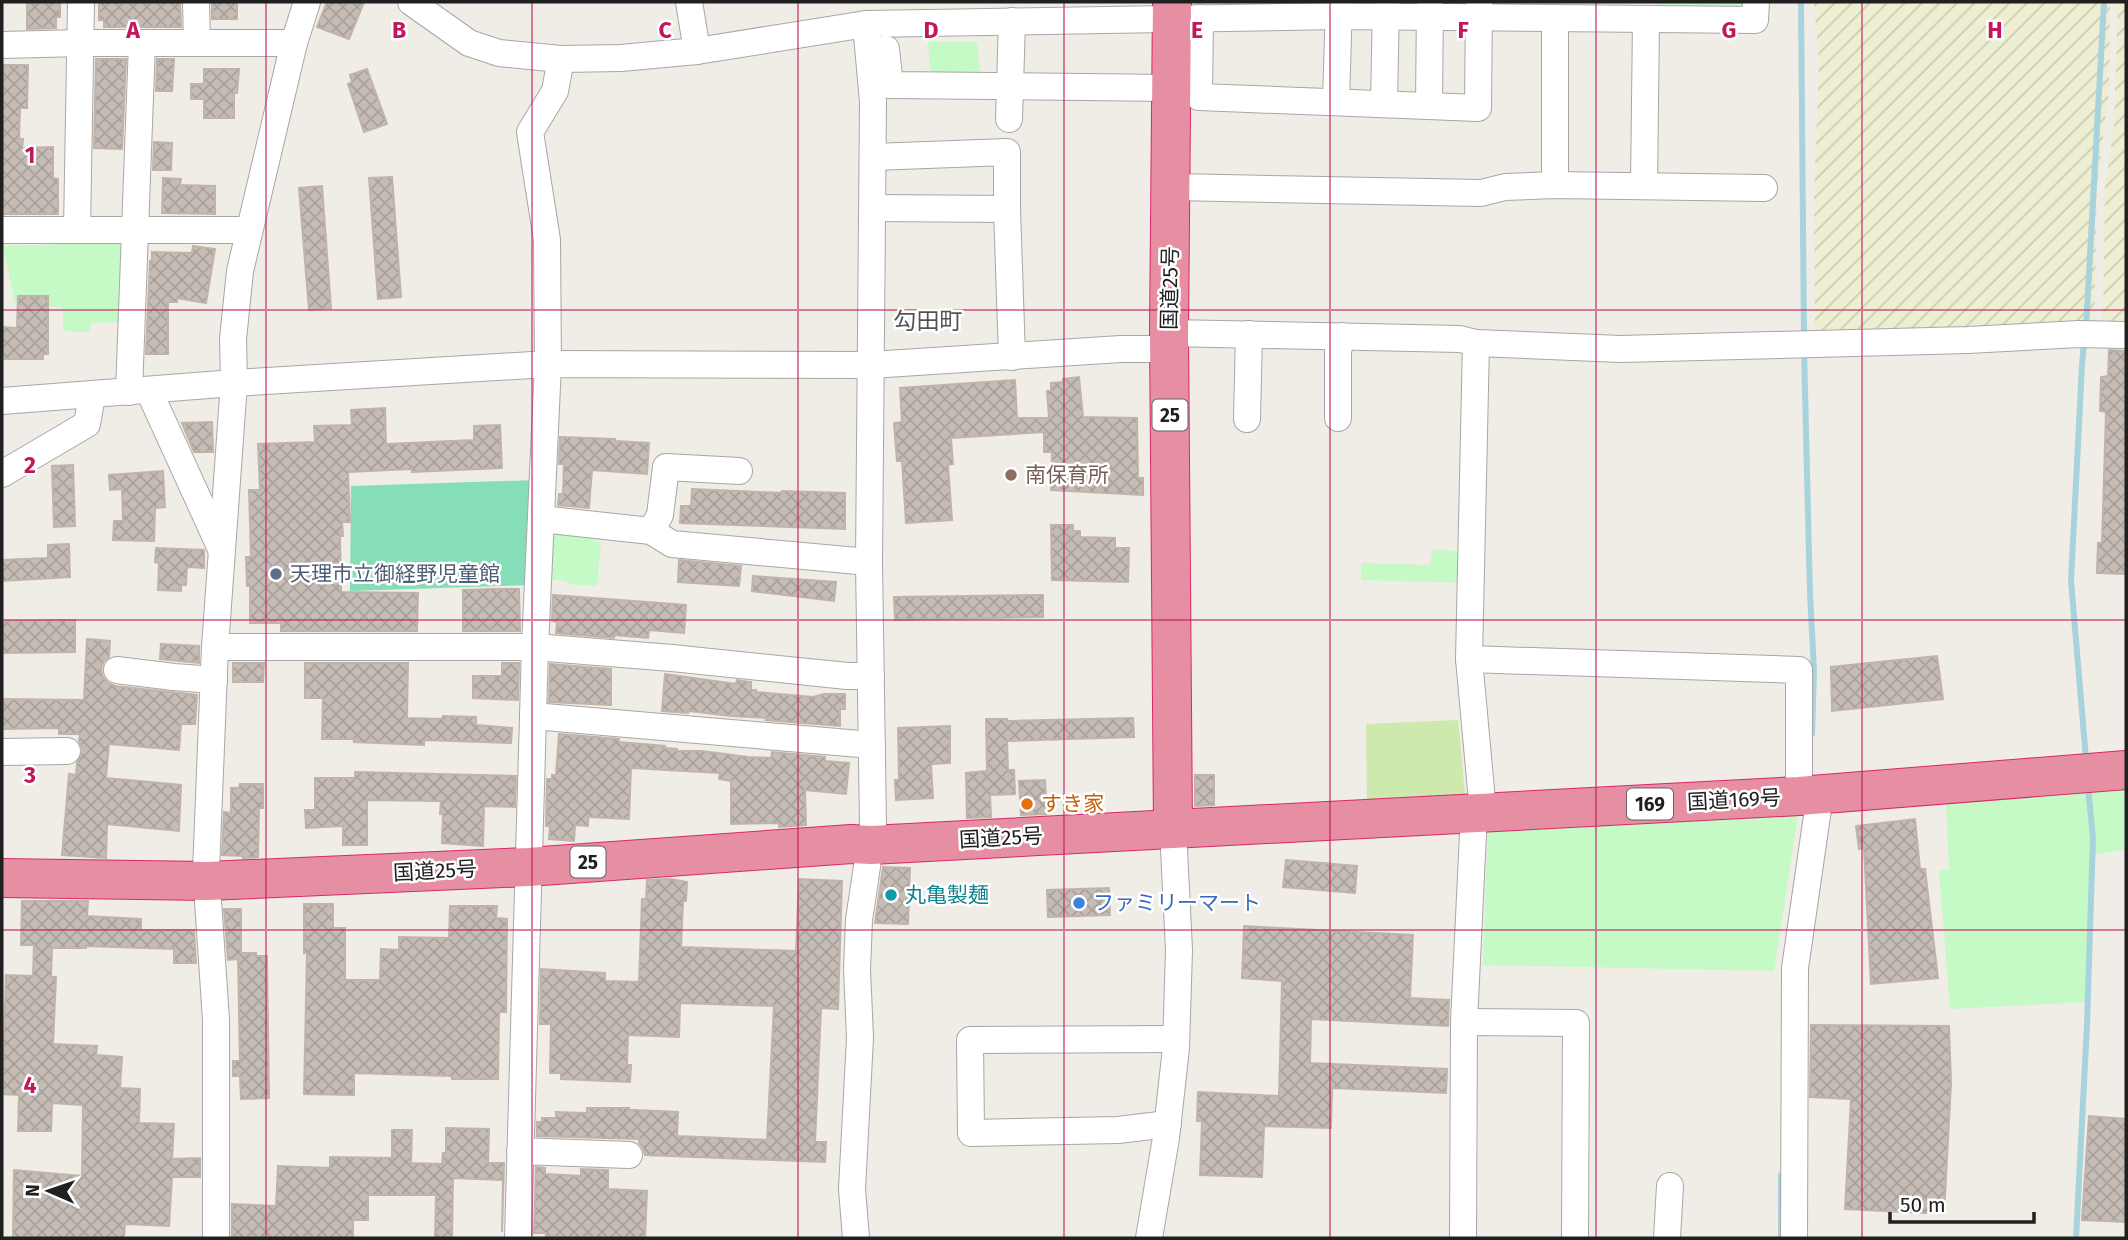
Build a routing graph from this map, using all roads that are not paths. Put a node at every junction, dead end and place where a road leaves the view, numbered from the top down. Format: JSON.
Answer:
{"nodes":[{"id":1,"x":81,"y":2,"type":"edge"},
{"id":2,"x":196,"y":2,"type":"edge"},
{"id":3,"x":307,"y":2,"type":"edge"},
{"id":4,"x":411,"y":2,"type":"edge"},
{"id":5,"x":689,"y":2,"type":"edge"},
{"id":6,"x":1756,"y":2,"type":"edge"},
{"id":7,"x":1339,"y":9,"type":"edge"},
{"id":8,"x":1386,"y":9,"type":"edge"},
{"id":9,"x":1430,"y":10,"type":"edge"},
{"id":10,"x":1479,"y":10,"type":"edge"},
{"id":11,"x":1586,"y":10,"type":"edge"},
{"id":12,"x":1181,"y":13,"type":"edge"},
{"id":13,"x":1546,"y":13,"type":"edge"},
{"id":14,"x":1638,"y":14,"type":"edge"},
{"id":15,"x":1012,"y":21,"type":"junction"},
{"id":16,"x":874,"y":23,"type":"junction"},
{"id":17,"x":81,"y":43,"type":"junction"},
{"id":18,"x":142,"y":43,"type":"junction"},
{"id":19,"x":197,"y":43,"type":"junction"},
{"id":20,"x":294,"y":43,"type":"junction"},
{"id":21,"x":2,"y":45,"type":"edge"},
{"id":22,"x":697,"y":51,"type":"junction"},
{"id":23,"x":561,"y":59,"type":"junction"},
{"id":24,"x":1010,"y":86,"type":"junction"},
{"id":25,"x":1172,"y":88,"type":"junction"},
{"id":26,"x":1336,"y":102,"type":"junction"},
{"id":27,"x":1384,"y":104,"type":"junction"},
{"id":28,"x":1429,"y":106,"type":"junction"},
{"id":29,"x":1009,"y":119,"type":"dead end"},
{"id":30,"x":873,"y":157,"type":"junction"},
{"id":31,"x":1555,"y":186,"type":"junction"},
{"id":32,"x":1172,"y":187,"type":"junction"},
{"id":33,"x":1644,"y":187,"type":"junction"},
{"id":34,"x":1764,"y":188,"type":"dead end"},
{"id":35,"x":873,"y":208,"type":"junction"},
{"id":36,"x":1007,"y":209,"type":"junction"},
{"id":37,"x":2,"y":230,"type":"edge"},
{"id":38,"x":77,"y":230,"type":"junction"},
{"id":39,"x":135,"y":230,"type":"junction"},
{"id":40,"x":249,"y":230,"type":"junction"},
{"id":41,"x":1249,"y":334,"type":"junction"},
{"id":42,"x":2126,"y":335,"type":"edge"},
{"id":43,"x":1342,"y":336,"type":"junction"},
{"id":44,"x":1170,"y":341,"type":"junction"},
{"id":45,"x":1476,"y":343,"type":"junction"},
{"id":46,"x":1012,"y":357,"type":"junction"},
{"id":47,"x":548,"y":364,"type":"junction"},
{"id":48,"x":871,"y":365,"type":"junction"},
{"id":49,"x":234,"y":383,"type":"junction"},
{"id":50,"x":139,"y":392,"type":"junction"},
{"id":51,"x":92,"y":395,"type":"junction"},
{"id":52,"x":2,"y":401,"type":"edge"},
{"id":53,"x":1338,"y":418,"type":"dead end"},
{"id":54,"x":1247,"y":419,"type":"dead end"},
{"id":55,"x":739,"y":471,"type":"dead end"},
{"id":56,"x":2,"y":474,"type":"edge"},
{"id":57,"x":541,"y":519,"type":"junction"},
{"id":58,"x":651,"y":531,"type":"junction"},
{"id":59,"x":222,"y":551,"type":"junction"},
{"id":60,"x":869,"y":562,"type":"junction"},
{"id":61,"x":215,"y":647,"type":"junction"},
{"id":62,"x":535,"y":647,"type":"junction"},
{"id":63,"x":1469,"y":659,"type":"junction"},
{"id":64,"x":117,"y":670,"type":"dead end"},
{"id":65,"x":872,"y":676,"type":"junction"},
{"id":66,"x":214,"y":680,"type":"junction"},
{"id":67,"x":533,"y":716,"type":"junction"},
{"id":68,"x":872,"y":745,"type":"junction"},
{"id":69,"x":67,"y":751,"type":"dead end"},
{"id":70,"x":2,"y":752,"type":"edge"},
{"id":71,"x":2126,"y":770,"type":"edge"},
{"id":72,"x":1809,"y":796,"type":"junction"},
{"id":73,"x":1478,"y":812,"type":"junction"},
{"id":74,"x":1173,"y":829,"type":"junction"},
{"id":75,"x":871,"y":845,"type":"junction"},
{"id":76,"x":528,"y":866,"type":"junction"},
{"id":77,"x":2,"y":878,"type":"edge"},
{"id":78,"x":207,"y":881,"type":"junction"},
{"id":79,"x":1464,"y":1021,"type":"junction"},
{"id":80,"x":1176,"y":1039,"type":"junction"},
{"id":81,"x":1168,"y":1124,"type":"junction"},
{"id":82,"x":520,"y":1151,"type":"junction"},
{"id":83,"x":629,"y":1155,"type":"dead end"},
{"id":84,"x":1670,"y":1186,"type":"dead end"},
{"id":85,"x":216,"y":1238,"type":"edge"},
{"id":86,"x":518,"y":1238,"type":"edge"},
{"id":87,"x":856,"y":1238,"type":"edge"},
{"id":88,"x":1149,"y":1238,"type":"edge"},
{"id":89,"x":1463,"y":1238,"type":"edge"},
{"id":90,"x":1575,"y":1238,"type":"edge"},
{"id":91,"x":1667,"y":1238,"type":"edge"},
{"id":92,"x":1794,"y":1238,"type":"edge"}],
"edges":[{"from":1,"to":17,"type":"street"},
{"from":2,"to":19,"type":"street"},
{"from":3,"to":20,"type":"street"},
{"from":4,"to":23,"type":"street"},
{"from":5,"to":22,"type":"street"},
{"from":6,"to":14,"type":"street"},
{"from":7,"to":8,"type":"street"},
{"from":7,"to":12,"type":"street"},
{"from":7,"to":26,"type":"street"},
{"from":8,"to":9,"type":"street"},
{"from":8,"to":27,"type":"street"},
{"from":9,"to":10,"type":"street"},
{"from":9,"to":28,"type":"street"},
{"from":10,"to":13,"type":"street"},
{"from":10,"to":28,"type":"street"},
{"from":11,"to":13,"type":"street"},
{"from":11,"to":14,"type":"street"},
{"from":12,"to":15,"type":"street"},
{"from":12,"to":25,"type":"highway","name":"国道25号","number":"25"},
{"from":12,"to":26,"type":"street"},
{"from":13,"to":31,"type":"street"},
{"from":14,"to":33,"type":"street"},
{"from":15,"to":16,"type":"street"},
{"from":15,"to":24,"type":"street"},
{"from":16,"to":22,"type":"street"},
{"from":16,"to":24,"type":"street"},
{"from":16,"to":30,"type":"street"},
{"from":17,"to":18,"type":"street"},
{"from":17,"to":21,"type":"street"},
{"from":17,"to":38,"type":"street"},
{"from":18,"to":19,"type":"street"},
{"from":18,"to":39,"type":"street"},
{"from":19,"to":20,"type":"street"},
{"from":20,"to":40,"type":"street"},
{"from":22,"to":23,"type":"street"},
{"from":23,"to":47,"type":"street"},
{"from":24,"to":25,"type":"street"},
{"from":24,"to":29,"type":"street"},
{"from":25,"to":32,"type":"highway","name":"国道25号","number":"25"},
{"from":26,"to":27,"type":"street"},
{"from":27,"to":28,"type":"street"},
{"from":30,"to":35,"type":"street"},
{"from":30,"to":36,"type":"street"},
{"from":31,"to":32,"type":"street"},
{"from":31,"to":33,"type":"street"},
{"from":32,"to":44,"type":"highway","name":"国道25号","number":"25"},
{"from":33,"to":34,"type":"street"},
{"from":35,"to":36,"type":"street"},
{"from":35,"to":48,"type":"street"},
{"from":36,"to":46,"type":"street"},
{"from":37,"to":38,"type":"street"},
{"from":38,"to":39,"type":"street"},
{"from":39,"to":40,"type":"street"},
{"from":39,"to":50,"type":"street"},
{"from":40,"to":49,"type":"street"},
{"from":41,"to":43,"type":"street"},
{"from":41,"to":44,"type":"street"},
{"from":41,"to":54,"type":"street"},
{"from":42,"to":45,"type":"street"},
{"from":43,"to":45,"type":"street"},
{"from":43,"to":53,"type":"street"},
{"from":44,"to":46,"type":"street"},
{"from":44,"to":74,"type":"highway","name":"国道25号","number":"25"},
{"from":45,"to":63,"type":"street"},
{"from":46,"to":48,"type":"street"},
{"from":47,"to":48,"type":"street"},
{"from":47,"to":49,"type":"street"},
{"from":47,"to":57,"type":"street"},
{"from":48,"to":60,"type":"street"},
{"from":49,"to":50,"type":"street"},
{"from":49,"to":59,"type":"street"},
{"from":50,"to":51,"type":"street"},
{"from":50,"to":59,"type":"street"},
{"from":51,"to":52,"type":"street"},
{"from":51,"to":56,"type":"street"},
{"from":55,"to":58,"type":"street"},
{"from":57,"to":58,"type":"street"},
{"from":57,"to":62,"type":"street"},
{"from":58,"to":60,"type":"street"},
{"from":59,"to":61,"type":"street"},
{"from":60,"to":65,"type":"street"},
{"from":61,"to":62,"type":"street"},
{"from":61,"to":66,"type":"street"},
{"from":62,"to":65,"type":"street"},
{"from":62,"to":67,"type":"street"},
{"from":63,"to":72,"type":"street"},
{"from":63,"to":73,"type":"street"},
{"from":64,"to":66,"type":"street"},
{"from":65,"to":68,"type":"street"},
{"from":66,"to":78,"type":"street"},
{"from":67,"to":68,"type":"street"},
{"from":67,"to":76,"type":"street"},
{"from":68,"to":75,"type":"street"},
{"from":69,"to":70,"type":"street"},
{"from":71,"to":72,"type":"highway","name":"国道169号","number":"169"},
{"from":72,"to":73,"type":"highway","name":"国道169号","number":"169"},
{"from":72,"to":92,"type":"street"},
{"from":73,"to":74,"type":"highway","name":"国道169号","number":"169"},
{"from":73,"to":79,"type":"street"},
{"from":74,"to":75,"type":"highway","name":"国道25号","number":"25"},
{"from":74,"to":80,"type":"street"},
{"from":75,"to":76,"type":"highway","name":"国道25号","number":"25"},
{"from":75,"to":87,"type":"street"},
{"from":76,"to":78,"type":"highway","name":"国道25号","number":"25"},
{"from":76,"to":82,"type":"street"},
{"from":77,"to":78,"type":"highway","name":"国道25号","number":"25"},
{"from":78,"to":85,"type":"street"},
{"from":79,"to":89,"type":"street"},
{"from":79,"to":90,"type":"street"},
{"from":80,"to":81,"type":"street"},
{"from":80,"to":81,"type":"street"},
{"from":81,"to":88,"type":"street"},
{"from":82,"to":83,"type":"street"},
{"from":82,"to":86,"type":"street"},
{"from":84,"to":91,"type":"street"}]}
